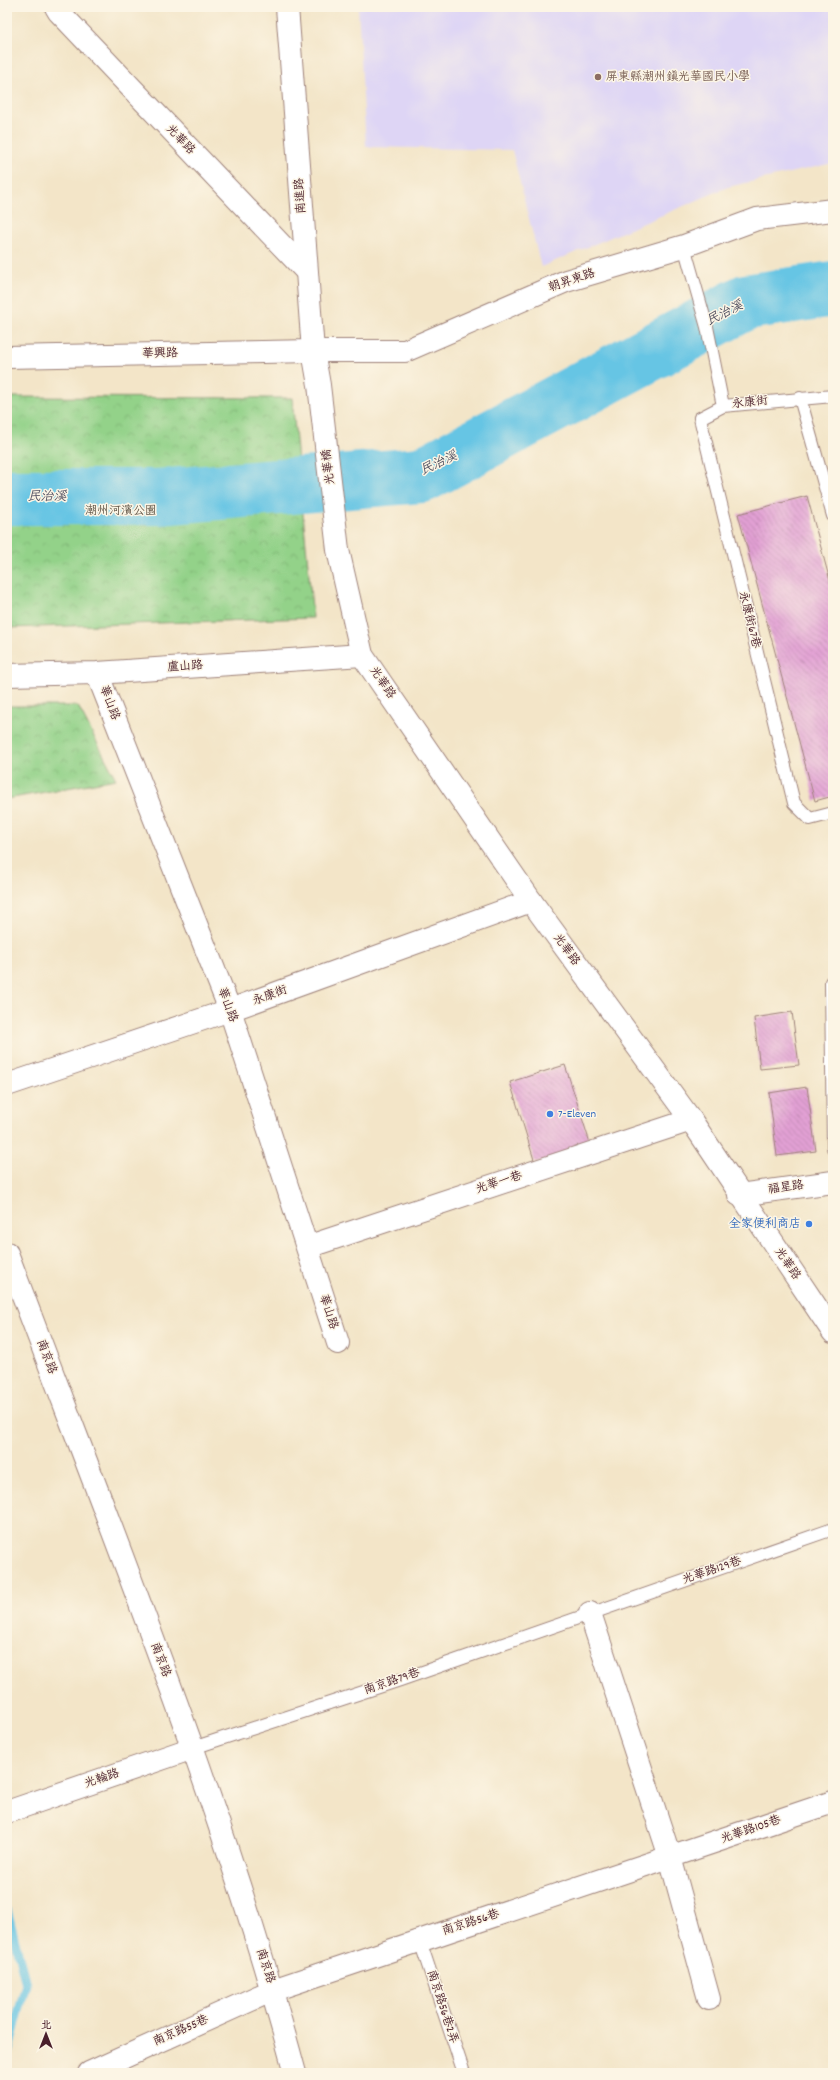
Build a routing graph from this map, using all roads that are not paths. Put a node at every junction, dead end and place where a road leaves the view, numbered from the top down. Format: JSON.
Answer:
{"nodes":[{"id":1,"x":56,"y":7,"type":"edge"},
{"id":2,"x":287,"y":7,"type":"edge"},
{"id":3,"x":833,"y":210,"type":"edge"},
{"id":4,"x":684,"y":246,"type":"junction"},
{"id":5,"x":306,"y":271,"type":"junction"},
{"id":6,"x":314,"y":351,"type":"junction"},
{"id":7,"x":7,"y":357,"type":"edge"},
{"id":8,"x":319,"y":385,"type":"joint"},
{"id":9,"x":833,"y":396,"type":"edge"},
{"id":10,"x":800,"y":398,"type":"junction"},
{"id":11,"x":723,"y":406,"type":"junction"},
{"id":12,"x":833,"y":516,"type":"edge"},
{"id":13,"x":338,"y":550,"type":"joint"},
{"id":14,"x":362,"y":655,"type":"junction"},
{"id":15,"x":97,"y":672,"type":"junction"},
{"id":16,"x":7,"y":676,"type":"edge"},
{"id":17,"x":833,"y":813,"type":"edge"},
{"id":18,"x":531,"y":901,"type":"junction"},
{"id":19,"x":831,"y":982,"type":"dead end"},
{"id":20,"x":230,"y":1010,"type":"junction"},
{"id":21,"x":7,"y":1085,"type":"edge"},
{"id":22,"x":691,"y":1120,"type":"junction"},
{"id":23,"x":833,"y":1148,"type":"edge"},
{"id":24,"x":833,"y":1182,"type":"edge"},
{"id":25,"x":739,"y":1194,"type":"junction"},
{"id":26,"x":307,"y":1247,"type":"junction"},
{"id":27,"x":7,"y":1253,"type":"edge"},
{"id":28,"x":833,"y":1332,"type":"edge"},
{"id":29,"x":338,"y":1344,"type":"dead end"},
{"id":30,"x":833,"y":1529,"type":"edge"},
{"id":31,"x":590,"y":1613,"type":"junction"},
{"id":32,"x":193,"y":1748,"type":"junction"},
{"id":33,"x":833,"y":1802,"type":"edge"},
{"id":34,"x":9,"y":1811,"type":"edge"},
{"id":35,"x":670,"y":1857,"type":"junction"},
{"id":36,"x":420,"y":1940,"type":"junction"},
{"id":37,"x":273,"y":1990,"type":"junction"},
{"id":38,"x":709,"y":1999,"type":"dead end"},
{"id":39,"x":89,"y":2073,"type":"edge"},
{"id":40,"x":295,"y":2073,"type":"edge"},
{"id":41,"x":464,"y":2073,"type":"edge"}],
"edges":[{"from":1,"to":5,"type":"street","name":"光華路"},
{"from":2,"to":5,"type":"street","name":"南進路"},
{"from":3,"to":4,"type":"street","name":"朝昇東路"},
{"from":4,"to":6,"type":"street","name":"朝昇東路"},
{"from":4,"to":11,"type":"lane","name":"永康街"},
{"from":5,"to":6,"type":"street","name":"南進路"},
{"from":6,"to":7,"type":"street","name":"華興路"},
{"from":6,"to":8,"type":"street","name":"南進路"},
{"from":8,"to":13,"type":"street","name":"光華橋"},
{"from":9,"to":10,"type":"lane","name":"永康街"},
{"from":10,"to":11,"type":"lane","name":"永康街"},
{"from":10,"to":12,"type":"lane"},
{"from":11,"to":17,"type":"lane","name":"永康街67巷"},
{"from":13,"to":14,"type":"street","name":"光華路"},
{"from":14,"to":15,"type":"street","name":"盧山路"},
{"from":14,"to":18,"type":"street","name":"光華路"},
{"from":15,"to":16,"type":"street","name":"盧山路"},
{"from":15,"to":20,"type":"street","name":"華山路"},
{"from":18,"to":20,"type":"street","name":"永康街"},
{"from":18,"to":22,"type":"street","name":"光華路"},
{"from":19,"to":23,"type":"lane"},
{"from":20,"to":21,"type":"street","name":"永康街"},
{"from":20,"to":26,"type":"street","name":"華山路"},
{"from":22,"to":25,"type":"street","name":"光華路"},
{"from":22,"to":26,"type":"street","name":"光華一巷"},
{"from":24,"to":25,"type":"street","name":"福星路"},
{"from":25,"to":28,"type":"street","name":"光華路"},
{"from":26,"to":29,"type":"street","name":"華山路"},
{"from":27,"to":32,"type":"street","name":"南京路"},
{"from":30,"to":31,"type":"lane","name":"光華路129巷"},
{"from":31,"to":32,"type":"lane","name":"南京路79巷"},
{"from":31,"to":35,"type":"street"},
{"from":32,"to":34,"type":"street","name":"光輪路"},
{"from":32,"to":37,"type":"street","name":"南京路"},
{"from":33,"to":35,"type":"street","name":"光華路105巷"},
{"from":35,"to":36,"type":"street","name":"南京路56巷"},
{"from":35,"to":38,"type":"street"},
{"from":36,"to":37,"type":"street","name":"南京路56巷"},
{"from":36,"to":41,"type":"lane","name":"南京路56巷2弄"},
{"from":37,"to":39,"type":"street","name":"南京路55巷"},
{"from":37,"to":40,"type":"street","name":"南京路"}]}
